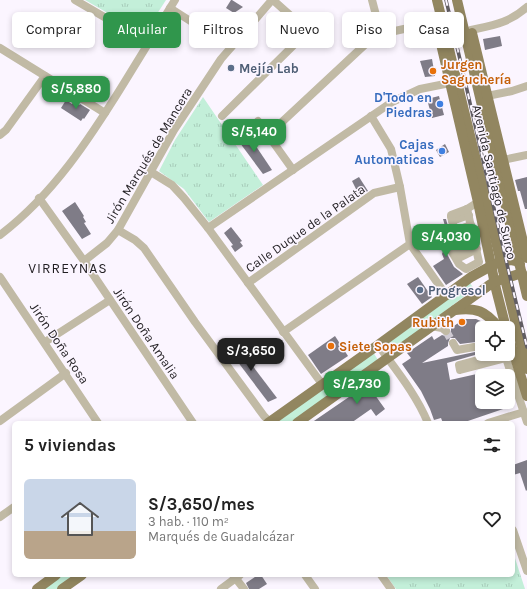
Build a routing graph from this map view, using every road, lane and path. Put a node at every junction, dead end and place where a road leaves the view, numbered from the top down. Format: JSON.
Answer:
{"nodes":[{"id":1,"x":75,"y":0,"type":"edge"},
{"id":2,"x":175,"y":0,"type":"edge"},
{"id":3,"x":273,"y":0,"type":"edge"},
{"id":4,"x":372,"y":0,"type":"edge"},
{"id":5,"x":430,"y":0,"type":"edge"},
{"id":6,"x":438,"y":0,"type":"edge"},
{"id":7,"x":457,"y":0,"type":"edge"},
{"id":8,"x":464,"y":0,"type":"edge"},
{"id":9,"x":527,"y":7,"type":"edge"},
{"id":10,"x":170,"y":8,"type":"junction"},
{"id":11,"x":168,"y":12,"type":"edge"},
{"id":12,"x":375,"y":12,"type":"edge"},
{"id":13,"x":433,"y":12,"type":"edge"},
{"id":14,"x":103,"y":16,"type":"edge"},
{"id":15,"x":258,"y":17,"type":"edge"},
{"id":16,"x":189,"y":20,"type":"edge"},
{"id":17,"x":471,"y":30,"type":"junction"},
{"id":18,"x":0,"y":48,"type":"edge"},
{"id":19,"x":146,"y":48,"type":"edge"},
{"id":20,"x":230,"y":48,"type":"edge"},
{"id":21,"x":362,"y":48,"type":"edge"},
{"id":22,"x":442,"y":48,"type":"edge"},
{"id":23,"x":46,"y":76,"type":"junction"},
{"id":24,"x":450,"y":83,"type":"junction"},
{"id":25,"x":527,"y":86,"type":"edge"},
{"id":26,"x":484,"y":97,"type":"junction"},
{"id":27,"x":462,"y":102,"type":"junction"},
{"id":28,"x":105,"y":113,"type":"junction"},
{"id":29,"x":222,"y":116,"type":"dead end"},
{"id":30,"x":371,"y":116,"type":"junction"},
{"id":31,"x":258,"y":121,"type":"dead end"},
{"id":32,"x":0,"y":135,"type":"edge"},
{"id":33,"x":268,"y":135,"type":"junction"},
{"id":34,"x":527,"y":155,"type":"edge"},
{"id":35,"x":503,"y":160,"type":"junction"},
{"id":36,"x":293,"y":170,"type":"junction"},
{"id":37,"x":151,"y":172,"type":"junction"},
{"id":38,"x":507,"y":176,"type":"junction"},
{"id":39,"x":400,"y":187,"type":"junction"},
{"id":40,"x":39,"y":198,"type":"junction"},
{"id":41,"x":505,"y":201,"type":"junction"},
{"id":42,"x":478,"y":202,"type":"junction"},
{"id":43,"x":468,"y":212,"type":"junction"},
{"id":44,"x":208,"y":228,"type":"junction"},
{"id":45,"x":472,"y":228,"type":"junction"},
{"id":46,"x":118,"y":230,"type":"junction"},
{"id":47,"x":0,"y":235,"type":"edge"},
{"id":48,"x":409,"y":244,"type":"junction"},
{"id":49,"x":457,"y":245,"type":"junction"},
{"id":50,"x":484,"y":258,"type":"junction"},
{"id":51,"x":84,"y":261,"type":"junction"},
{"id":52,"x":523,"y":265,"type":"edge"},
{"id":53,"x":469,"y":273,"type":"junction"},
{"id":54,"x":0,"y":277,"type":"edge"},
{"id":55,"x":504,"y":278,"type":"junction"},
{"id":56,"x":494,"y":282,"type":"junction"},
{"id":57,"x":248,"y":283,"type":"junction"},
{"id":58,"x":446,"y":295,"type":"junction"},
{"id":59,"x":527,"y":296,"type":"edge"},
{"id":60,"x":110,"y":300,"type":"junction"},
{"id":61,"x":453,"y":311,"type":"junction"},
{"id":62,"x":493,"y":321,"type":"edge"},
{"id":63,"x":504,"y":321,"type":"edge"},
{"id":64,"x":431,"y":326,"type":"junction"},
{"id":65,"x":283,"y":332,"type":"junction"},
{"id":66,"x":446,"y":332,"type":"tunnel mouth"},
{"id":67,"x":45,"y":342,"type":"junction"},
{"id":68,"x":453,"y":343,"type":"tunnel mouth"},
{"id":69,"x":378,"y":345,"type":"junction"},
{"id":70,"x":474,"y":347,"type":"dead end"},
{"id":71,"x":388,"y":358,"type":"junction"},
{"id":72,"x":515,"y":358,"type":"edge"},
{"id":73,"x":506,"y":361,"type":"edge"},
{"id":74,"x":527,"y":369,"type":"edge"},
{"id":75,"x":66,"y":374,"type":"junction"},
{"id":76,"x":322,"y":384,"type":"junction"},
{"id":77,"x":527,"y":396,"type":"edge"},
{"id":78,"x":524,"y":412,"type":"junction"},
{"id":79,"x":1,"y":419,"type":"edge"},
{"id":80,"x":97,"y":421,"type":"edge"},
{"id":81,"x":192,"y":421,"type":"edge"},
{"id":82,"x":268,"y":421,"type":"edge"},
{"id":83,"x":270,"y":421,"type":"edge"},
{"id":84,"x":300,"y":421,"type":"edge"},
{"id":85,"x":427,"y":421,"type":"edge"},
{"id":86,"x":495,"y":421,"type":"edge"},
{"id":87,"x":527,"y":422,"type":"edge"},
{"id":88,"x":12,"y":508,"type":"edge"},
{"id":89,"x":0,"y":517,"type":"edge"},
{"id":90,"x":515,"y":535,"type":"edge"},
{"id":91,"x":524,"y":556,"type":"edge"},
{"id":92,"x":527,"y":571,"type":"edge"},
{"id":93,"x":53,"y":577,"type":"edge"},
{"id":94,"x":79,"y":577,"type":"edge"},
{"id":95,"x":235,"y":577,"type":"edge"},
{"id":96,"x":237,"y":577,"type":"edge"},
{"id":97,"x":306,"y":577,"type":"edge"},
{"id":98,"x":382,"y":577,"type":"edge"},
{"id":99,"x":37,"y":589,"type":"edge"},
{"id":100,"x":62,"y":589,"type":"edge"},
{"id":101,"x":222,"y":589,"type":"edge"},
{"id":102,"x":244,"y":589,"type":"edge"},
{"id":103,"x":315,"y":589,"type":"edge"},
{"id":104,"x":391,"y":589,"type":"edge"}],
"edges":[{"from":1,"to":14,"type":"street"},
{"from":2,"to":10,"type":"street"},
{"from":3,"to":15,"type":"street","name":"Jirón Marqués de Mancera"},
{"from":3,"to":29,"type":"street"},
{"from":4,"to":12,"type":"street"},
{"from":5,"to":13,"type":"main road","name":"Avenida Santiago de Surco"},
{"from":6,"to":27,"type":"main road","name":"Avenida Santiago de Surco"},
{"from":7,"to":26,"type":"main road","name":"Avenida Santiago de Surco"},
{"from":8,"to":17,"type":"main road","name":"Avenida Santiago de Surco"},
{"from":9,"to":17,"type":"street"},
{"from":10,"to":11,"type":"street"},
{"from":10,"to":16,"type":"street"},
{"from":17,"to":26,"type":"main road","name":"Avenida Santiago de Surco"},
{"from":18,"to":23,"type":"street"},
{"from":19,"to":28,"type":"street"},
{"from":20,"to":37,"type":"street","name":"Jirón Marqués de Mancera"},
{"from":21,"to":33,"type":"street"},
{"from":22,"to":24,"type":"main road","name":"Avenida Santiago de Surco"},
{"from":23,"to":28,"type":"street"},
{"from":23,"to":32,"type":"street"},
{"from":24,"to":30,"type":"street"},
{"from":24,"to":42,"type":"main road","name":"Avenida Santiago de Surco"},
{"from":25,"to":26,"type":"street"},
{"from":26,"to":27,"type":"main road"},
{"from":26,"to":35,"type":"main road","name":"Avenida Santiago de Surco"},
{"from":26,"to":41,"type":"main road","name":"Avenida Santiago de Surco"},
{"from":27,"to":50,"type":"main road","name":"Avenida Santiago de Surco"},
{"from":28,"to":40,"type":"street"},
{"from":30,"to":36,"type":"street"},
{"from":30,"to":39,"type":"street"},
{"from":31,"to":33,"type":"street"},
{"from":33,"to":36,"type":"street"},
{"from":34,"to":35,"type":"street"},
{"from":35,"to":38,"type":"main road","name":"Avenida Santiago de Surco"},
{"from":36,"to":44,"type":"street"},
{"from":37,"to":44,"type":"street"},
{"from":37,"to":46,"type":"street","name":"Jirón Marqués de Mancera"},
{"from":38,"to":41,"type":"main road"},
{"from":38,"to":52,"type":"main road","name":"Avenida Santiago de Surco"},
{"from":39,"to":48,"type":"street"},
{"from":39,"to":57,"type":"street","name":"Calle Duque de la Palata"},
{"from":40,"to":47,"type":"street"},
{"from":40,"to":51,"type":"street","name":"Jirón Doña Amalia"},
{"from":41,"to":52,"type":"main road","name":"Avenida Santiago de Surco"},
{"from":42,"to":43,"type":"street"},
{"from":42,"to":50,"type":"main road","name":"Avenida Santiago de Surco"},
{"from":43,"to":45,"type":"street"},
{"from":43,"to":49,"type":"street"},
{"from":44,"to":57,"type":"street"},
{"from":45,"to":49,"type":"street"},
{"from":45,"to":50,"type":"street"},
{"from":46,"to":51,"type":"street","name":"Jirón Marqués de Mancera"},
{"from":46,"to":82,"type":"street"},
{"from":48,"to":58,"type":"street"},
{"from":48,"to":65,"type":"street"},
{"from":49,"to":50,"type":"street"},
{"from":49,"to":53,"type":"street"},
{"from":49,"to":53,"type":"street"},
{"from":50,"to":52,"type":"main road"},
{"from":50,"to":53,"type":"main road"},
{"from":50,"to":55,"type":"main road","name":"Avenida Santiago de Surco"},
{"from":50,"to":56,"type":"main road","name":"Avenida Santiago de Surco"},
{"from":51,"to":60,"type":"street","name":"Jirón Doña Amalia"},
{"from":52,"to":55,"type":"main road"},
{"from":52,"to":59,"type":"main road","name":"Avenida Santiago de Surco"},
{"from":53,"to":58,"type":"main road"},
{"from":54,"to":67,"type":"street","name":"Jirón Doña Rosa"},
{"from":55,"to":56,"type":"main road"},
{"from":55,"to":74,"type":"main road","name":"Avenida Santiago de Surco"},
{"from":56,"to":61,"type":"main road"},
{"from":56,"to":63,"type":"main road","name":"Avenida Santiago de Surco"},
{"from":57,"to":65,"type":"street"},
{"from":58,"to":69,"type":"main road"},
{"from":60,"to":67,"type":"street"},
{"from":60,"to":81,"type":"street","name":"Jirón Doña Amalia"},
{"from":61,"to":62,"type":"main road"},
{"from":61,"to":64,"type":"main road"},
{"from":64,"to":66,"type":"street"},
{"from":64,"to":71,"type":"main road"},
{"from":65,"to":76,"type":"street"},
{"from":67,"to":75,"type":"street","name":"Jirón Doña Rosa"},
{"from":68,"to":70,"type":"street"},
{"from":69,"to":71,"type":"street"},
{"from":69,"to":76,"type":"main road"},
{"from":71,"to":84,"type":"main road"},
{"from":71,"to":85,"type":"street"},
{"from":72,"to":77,"type":"main road"},
{"from":73,"to":78,"type":"street"},
{"from":75,"to":79,"type":"street"},
{"from":75,"to":80,"type":"street","name":"Jirón Doña Rosa"},
{"from":76,"to":83,"type":"main road"},
{"from":78,"to":86,"type":"street"},
{"from":78,"to":87,"type":"street"},
{"from":88,"to":89,"type":"street"},
{"from":90,"to":91,"type":"street"},
{"from":91,"to":92,"type":"street"},
{"from":93,"to":99,"type":"main road"},
{"from":94,"to":100,"type":"main road"},
{"from":95,"to":101,"type":"street"},
{"from":96,"to":102,"type":"street"},
{"from":97,"to":103,"type":"street"},
{"from":98,"to":104,"type":"street"}]}
